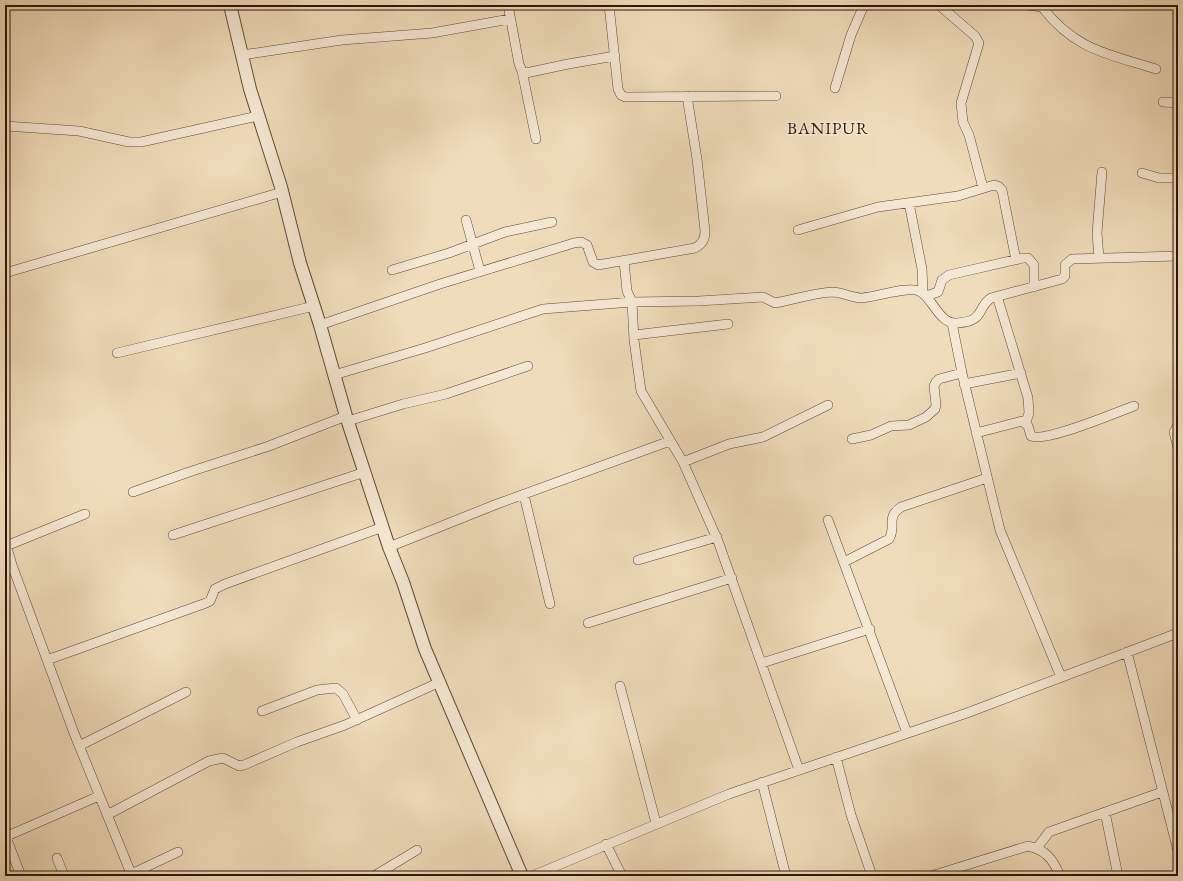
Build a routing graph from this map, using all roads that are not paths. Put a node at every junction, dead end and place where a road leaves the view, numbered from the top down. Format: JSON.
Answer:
{"nodes":[{"id":1,"x":230,"y":5,"type":"edge"},
{"id":2,"x":508,"y":5,"type":"edge"},
{"id":3,"x":609,"y":5,"type":"edge"},
{"id":4,"x":864,"y":5,"type":"edge"},
{"id":5,"x":939,"y":5,"type":"edge"},
{"id":6,"x":1027,"y":5,"type":"edge"},
{"id":7,"x":1046,"y":6,"type":"edge"},
{"id":8,"x":510,"y":19,"type":"junction"},
{"id":9,"x":242,"y":55,"type":"junction"},
{"id":10,"x":614,"y":56,"type":"junction"},
{"id":11,"x":1156,"y":69,"type":"dead end"},
{"id":12,"x":522,"y":71,"type":"junction"},
{"id":13,"x":835,"y":88,"type":"dead end"},
{"id":14,"x":688,"y":96,"type":"junction"},
{"id":15,"x":776,"y":96,"type":"dead end"},
{"id":16,"x":1162,"y":102,"type":"dead end"},
{"id":17,"x":1178,"y":104,"type":"edge"},
{"id":18,"x":258,"y":116,"type":"junction"},
{"id":19,"x":5,"y":126,"type":"edge"},
{"id":20,"x":536,"y":139,"type":"dead end"},
{"id":21,"x":1102,"y":172,"type":"dead end"},
{"id":22,"x":1142,"y":173,"type":"dead end"},
{"id":23,"x":1178,"y":178,"type":"edge"},
{"id":24,"x":983,"y":188,"type":"junction"},
{"id":25,"x":282,"y":192,"type":"junction"},
{"id":26,"x":909,"y":203,"type":"junction"},
{"id":27,"x":466,"y":220,"type":"dead end"},
{"id":28,"x":552,"y":222,"type":"dead end"},
{"id":29,"x":798,"y":230,"type":"dead end"},
{"id":30,"x":473,"y":243,"type":"junction"},
{"id":31,"x":1178,"y":256,"type":"edge"},
{"id":32,"x":1099,"y":258,"type":"junction"},
{"id":33,"x":1016,"y":260,"type":"junction"},
{"id":34,"x":624,"y":261,"type":"junction"},
{"id":35,"x":392,"y":270,"type":"dead end"},
{"id":36,"x":480,"y":271,"type":"junction"},
{"id":37,"x":5,"y":273,"type":"edge"},
{"id":38,"x":1034,"y":287,"type":"junction"},
{"id":39,"x":925,"y":295,"type":"junction"},
{"id":40,"x":997,"y":296,"type":"junction"},
{"id":41,"x":632,"y":302,"type":"junction"},
{"id":42,"x":314,"y":306,"type":"junction"},
{"id":43,"x":952,"y":323,"type":"junction"},
{"id":44,"x":728,"y":324,"type":"dead end"},
{"id":45,"x":320,"y":325,"type":"junction"},
{"id":46,"x":634,"y":335,"type":"junction"},
{"id":47,"x":117,"y":353,"type":"dead end"},
{"id":48,"x":528,"y":366,"type":"dead end"},
{"id":49,"x":962,"y":373,"type":"junction"},
{"id":50,"x":1021,"y":373,"type":"junction"},
{"id":51,"x":334,"y":375,"type":"junction"},
{"id":52,"x":964,"y":384,"type":"junction"},
{"id":53,"x":828,"y":405,"type":"dead end"},
{"id":54,"x":1134,"y":406,"type":"dead end"},
{"id":55,"x":347,"y":418,"type":"junction"},
{"id":56,"x":1026,"y":422,"type":"junction"},
{"id":57,"x":1178,"y":425,"type":"edge"},
{"id":58,"x":976,"y":433,"type":"junction"},
{"id":59,"x":852,"y":439,"type":"dead end"},
{"id":60,"x":670,"y":441,"type":"junction"},
{"id":61,"x":1178,"y":448,"type":"edge"},
{"id":62,"x":682,"y":462,"type":"junction"},
{"id":63,"x":364,"y":472,"type":"junction"},
{"id":64,"x":987,"y":478,"type":"junction"},
{"id":65,"x":133,"y":492,"type":"dead end"},
{"id":66,"x":524,"y":495,"type":"junction"},
{"id":67,"x":85,"y":514,"type":"dead end"},
{"id":68,"x":828,"y":520,"type":"dead end"},
{"id":69,"x":383,"y":528,"type":"junction"},
{"id":70,"x":172,"y":535,"type":"dead end"},
{"id":71,"x":717,"y":537,"type":"junction"},
{"id":72,"x":6,"y":544,"type":"edge"},
{"id":73,"x":389,"y":547,"type":"junction"},
{"id":74,"x":638,"y":560,"type":"dead end"},
{"id":75,"x":844,"y":562,"type":"junction"},
{"id":76,"x":732,"y":578,"type":"junction"},
{"id":77,"x":550,"y":604,"type":"dead end"},
{"id":78,"x":588,"y":623,"type":"dead end"},
{"id":79,"x":870,"y":629,"type":"junction"},
{"id":80,"x":1178,"y":633,"type":"edge"},
{"id":81,"x":1127,"y":652,"type":"junction"},
{"id":82,"x":47,"y":660,"type":"junction"},
{"id":83,"x":762,"y":663,"type":"junction"},
{"id":84,"x":1061,"y":677,"type":"junction"},
{"id":85,"x":440,"y":682,"type":"junction"},
{"id":86,"x":620,"y":686,"type":"dead end"},
{"id":87,"x":186,"y":692,"type":"dead end"},
{"id":88,"x":262,"y":712,"type":"dead end"},
{"id":89,"x":357,"y":720,"type":"junction"},
{"id":90,"x":907,"y":733,"type":"junction"},
{"id":91,"x":79,"y":746,"type":"junction"},
{"id":92,"x":836,"y":757,"type":"junction"},
{"id":93,"x":799,"y":770,"type":"junction"},
{"id":94,"x":762,"y":782,"type":"junction"},
{"id":95,"x":1162,"y":792,"type":"junction"},
{"id":96,"x":100,"y":796,"type":"junction"},
{"id":97,"x":1105,"y":812,"type":"junction"},
{"id":98,"x":107,"y":815,"type":"junction"},
{"id":99,"x":656,"y":823,"type":"junction"},
{"id":100,"x":6,"y":837,"type":"edge"},
{"id":101,"x":606,"y":844,"type":"junction"},
{"id":102,"x":1037,"y":848,"type":"junction"},
{"id":103,"x":417,"y":850,"type":"dead end"},
{"id":104,"x":1178,"y":851,"type":"edge"},
{"id":105,"x":178,"y":852,"type":"dead end"},
{"id":106,"x":56,"y":858,"type":"dead end"},
{"id":107,"x":132,"y":875,"type":"edge"},
{"id":108,"x":21,"y":876,"type":"edge"},
{"id":109,"x":64,"y":876,"type":"edge"},
{"id":110,"x":374,"y":876,"type":"edge"},
{"id":111,"x":522,"y":876,"type":"edge"},
{"id":112,"x":532,"y":876,"type":"edge"},
{"id":113,"x":622,"y":876,"type":"edge"},
{"id":114,"x":786,"y":876,"type":"edge"},
{"id":115,"x":872,"y":876,"type":"edge"},
{"id":116,"x":930,"y":876,"type":"edge"},
{"id":117,"x":1060,"y":876,"type":"edge"},
{"id":118,"x":1118,"y":876,"type":"edge"}],
"edges":[{"from":1,"to":9,"type":"street"},
{"from":2,"to":8,"type":"street"},
{"from":3,"to":10,"type":"street"},
{"from":4,"to":13,"type":"street"},
{"from":5,"to":24,"type":"street"},
{"from":6,"to":7,"type":"street"},
{"from":7,"to":11,"type":"street"},
{"from":8,"to":9,"type":"street"},
{"from":8,"to":12,"type":"street"},
{"from":9,"to":18,"type":"street"},
{"from":10,"to":12,"type":"street"},
{"from":10,"to":14,"type":"street"},
{"from":12,"to":20,"type":"street"},
{"from":14,"to":15,"type":"street"},
{"from":14,"to":34,"type":"street"},
{"from":16,"to":17,"type":"street"},
{"from":18,"to":19,"type":"street"},
{"from":18,"to":25,"type":"street"},
{"from":21,"to":32,"type":"street"},
{"from":22,"to":23,"type":"street"},
{"from":24,"to":26,"type":"street"},
{"from":24,"to":33,"type":"street"},
{"from":25,"to":37,"type":"street"},
{"from":25,"to":42,"type":"street"},
{"from":26,"to":29,"type":"street"},
{"from":26,"to":39,"type":"street"},
{"from":27,"to":30,"type":"street"},
{"from":28,"to":30,"type":"street"},
{"from":30,"to":35,"type":"street"},
{"from":30,"to":36,"type":"street"},
{"from":31,"to":32,"type":"street"},
{"from":32,"to":38,"type":"street"},
{"from":33,"to":38,"type":"street"},
{"from":33,"to":39,"type":"street"},
{"from":34,"to":36,"type":"street"},
{"from":34,"to":41,"type":"street"},
{"from":36,"to":45,"type":"street"},
{"from":38,"to":40,"type":"street"},
{"from":39,"to":41,"type":"street"},
{"from":39,"to":43,"type":"street"},
{"from":40,"to":43,"type":"street"},
{"from":40,"to":50,"type":"street"},
{"from":41,"to":46,"type":"street"},
{"from":41,"to":51,"type":"street"},
{"from":42,"to":45,"type":"street"},
{"from":42,"to":47,"type":"street"},
{"from":43,"to":49,"type":"street"},
{"from":44,"to":46,"type":"street"},
{"from":45,"to":51,"type":"street"},
{"from":46,"to":60,"type":"street"},
{"from":48,"to":55,"type":"street"},
{"from":49,"to":52,"type":"street"},
{"from":49,"to":59,"type":"street"},
{"from":50,"to":52,"type":"street"},
{"from":50,"to":56,"type":"street"},
{"from":51,"to":55,"type":"street"},
{"from":52,"to":58,"type":"street"},
{"from":53,"to":62,"type":"street"},
{"from":54,"to":56,"type":"street"},
{"from":55,"to":63,"type":"street"},
{"from":55,"to":65,"type":"street"},
{"from":56,"to":58,"type":"street"},
{"from":57,"to":61,"type":"street"},
{"from":58,"to":64,"type":"street"},
{"from":60,"to":62,"type":"street"},
{"from":60,"to":66,"type":"street"},
{"from":62,"to":71,"type":"street"},
{"from":63,"to":69,"type":"street"},
{"from":63,"to":70,"type":"street"},
{"from":64,"to":75,"type":"street"},
{"from":64,"to":84,"type":"street"},
{"from":66,"to":73,"type":"street"},
{"from":66,"to":77,"type":"street"},
{"from":67,"to":72,"type":"street"},
{"from":68,"to":75,"type":"street"},
{"from":69,"to":73,"type":"street"},
{"from":69,"to":82,"type":"street"},
{"from":71,"to":74,"type":"street"},
{"from":71,"to":76,"type":"street"},
{"from":72,"to":82,"type":"street"},
{"from":73,"to":85,"type":"street"},
{"from":75,"to":79,"type":"street"},
{"from":76,"to":78,"type":"street"},
{"from":76,"to":83,"type":"street"},
{"from":79,"to":83,"type":"street"},
{"from":79,"to":90,"type":"street"},
{"from":80,"to":81,"type":"street"},
{"from":81,"to":84,"type":"street"},
{"from":81,"to":95,"type":"street"},
{"from":82,"to":91,"type":"street"},
{"from":83,"to":93,"type":"street"},
{"from":84,"to":90,"type":"street"},
{"from":85,"to":89,"type":"street"},
{"from":85,"to":111,"type":"street"},
{"from":86,"to":99,"type":"street"},
{"from":87,"to":91,"type":"street"},
{"from":88,"to":89,"type":"street"},
{"from":89,"to":98,"type":"street"},
{"from":90,"to":92,"type":"street"},
{"from":91,"to":96,"type":"street"},
{"from":92,"to":93,"type":"street"},
{"from":92,"to":115,"type":"street"},
{"from":93,"to":94,"type":"street"},
{"from":94,"to":99,"type":"street"},
{"from":94,"to":114,"type":"street"},
{"from":95,"to":97,"type":"street"},
{"from":95,"to":104,"type":"street"},
{"from":96,"to":98,"type":"street"},
{"from":96,"to":100,"type":"street"},
{"from":97,"to":102,"type":"street"},
{"from":97,"to":118,"type":"street"},
{"from":98,"to":107,"type":"street"},
{"from":99,"to":101,"type":"street"},
{"from":100,"to":108,"type":"street"},
{"from":101,"to":112,"type":"street"},
{"from":101,"to":113,"type":"street"},
{"from":102,"to":116,"type":"street"},
{"from":102,"to":117,"type":"street"},
{"from":103,"to":110,"type":"street"},
{"from":105,"to":107,"type":"street"},
{"from":106,"to":109,"type":"street"}]}
